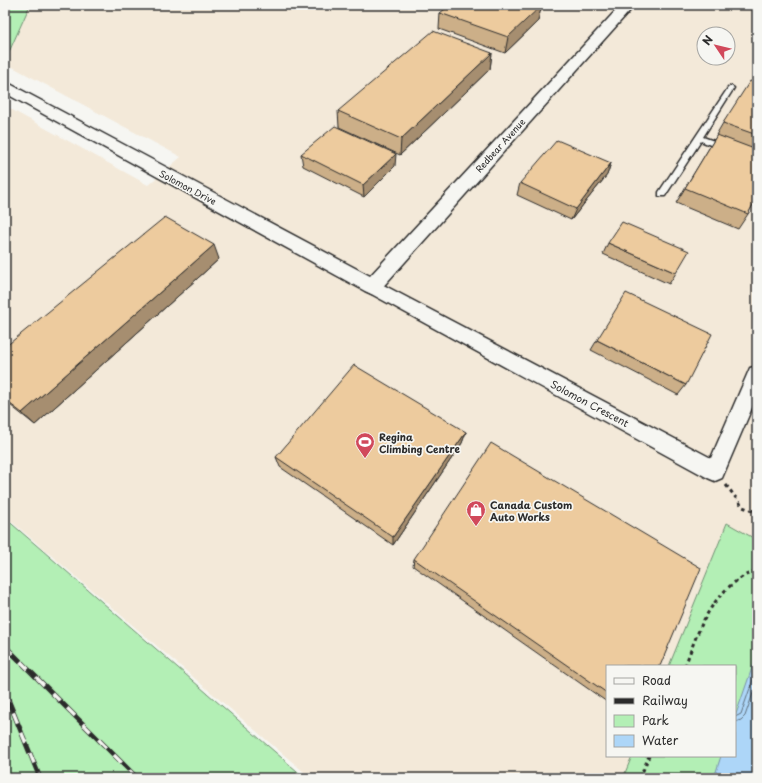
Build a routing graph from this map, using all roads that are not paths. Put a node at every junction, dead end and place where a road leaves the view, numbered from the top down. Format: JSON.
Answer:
{"nodes":[{"id":1,"x":628,"y":5,"type":"edge"},
{"id":2,"x":5,"y":88,"type":"edge"},
{"id":3,"x":731,"y":88,"type":"dead end"},
{"id":4,"x":699,"y":138,"type":"junction"},
{"id":5,"x":735,"y":151,"type":"edge"},
{"id":6,"x":662,"y":194,"type":"dead end"},
{"id":7,"x":372,"y":286,"type":"junction"},
{"id":8,"x":757,"y":374,"type":"edge"}],
"edges":[{"from":1,"to":7,"type":"street","name":"Redbear Avenue"},
{"from":2,"to":7,"type":"street","name":"Solomon Drive"},
{"from":3,"to":4,"type":"lane"},
{"from":4,"to":5,"type":"lane"},
{"from":4,"to":6,"type":"lane"},
{"from":7,"to":8,"type":"street","name":"Solomon Crescent"}]}
